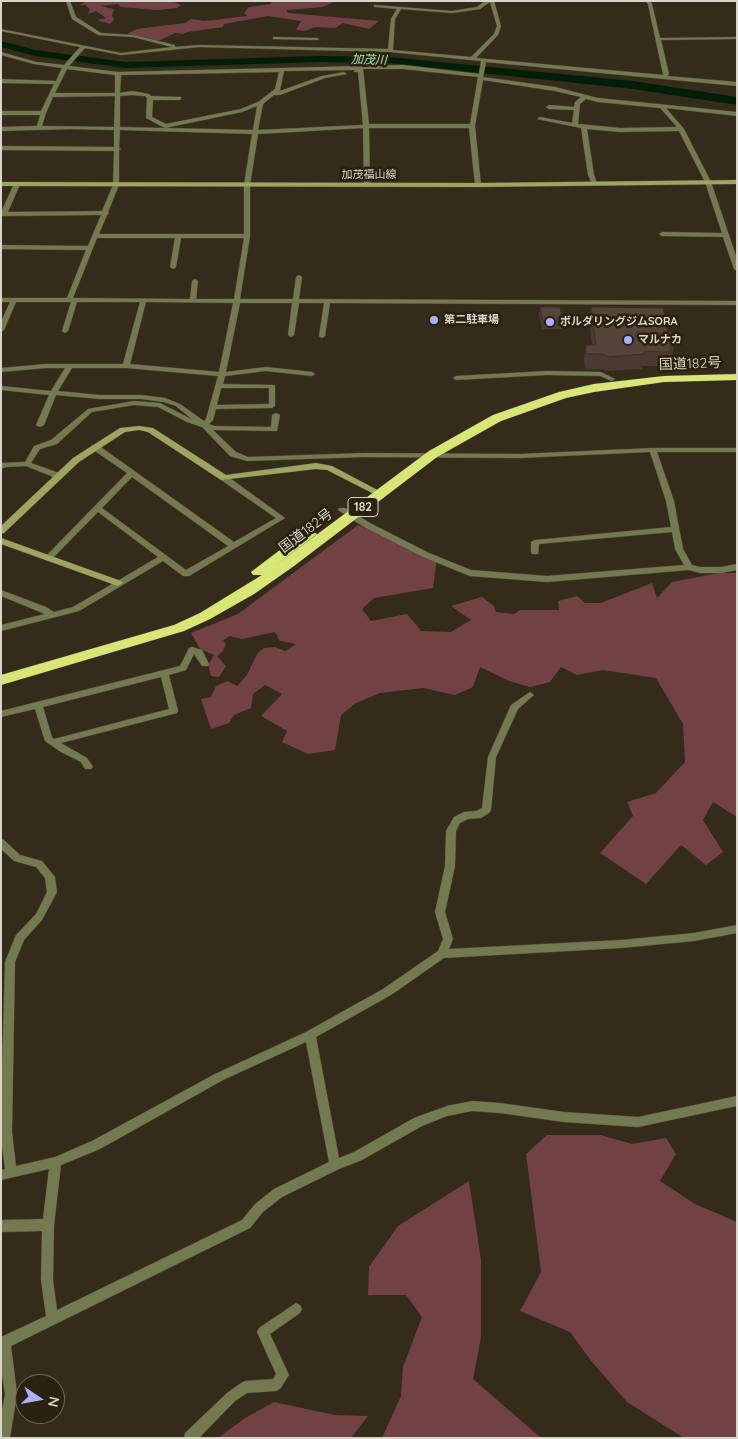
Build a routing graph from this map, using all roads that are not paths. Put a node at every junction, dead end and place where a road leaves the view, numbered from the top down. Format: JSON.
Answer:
{"nodes":[{"id":1,"x":68,"y":1,"type":"edge"},
{"id":2,"x":490,"y":1,"type":"edge"},
{"id":3,"x":574,"y":1,"type":"edge"},
{"id":4,"x":591,"y":1,"type":"edge"},
{"id":5,"x":647,"y":1,"type":"edge"},
{"id":6,"x":376,"y":6,"type":"dead end"},
{"id":7,"x":400,"y":8,"type":"junction"},
{"id":8,"x":1,"y":30,"type":"edge"},
{"id":9,"x":275,"y":38,"type":"dead end"},
{"id":10,"x":283,"y":38,"type":"junction"},
{"id":11,"x":737,"y":38,"type":"edge"},
{"id":12,"x":658,"y":39,"type":"junction"},
{"id":13,"x":83,"y":47,"type":"junction"},
{"id":14,"x":178,"y":48,"type":"junction"},
{"id":15,"x":280,"y":48,"type":"junction"},
{"id":16,"x":316,"y":49,"type":"junction"},
{"id":17,"x":390,"y":51,"type":"junction"},
{"id":18,"x":1,"y":53,"type":"edge"},
{"id":19,"x":473,"y":58,"type":"junction"},
{"id":20,"x":484,"y":59,"type":"junction"},
{"id":21,"x":65,"y":67,"type":"junction"},
{"id":22,"x":360,"y":69,"type":"junction"},
{"id":23,"x":282,"y":70,"type":"junction"},
{"id":24,"x":118,"y":74,"type":"junction"},
{"id":25,"x":481,"y":77,"type":"junction"},
{"id":26,"x":664,"y":77,"type":"junction"},
{"id":27,"x":1,"y":81,"type":"edge"},
{"id":28,"x":56,"y":83,"type":"junction"},
{"id":29,"x":737,"y":84,"type":"edge"},
{"id":30,"x":274,"y":93,"type":"junction"},
{"id":31,"x":118,"y":94,"type":"junction"},
{"id":32,"x":51,"y":95,"type":"junction"},
{"id":33,"x":585,"y":97,"type":"junction"},
{"id":34,"x":150,"y":98,"type":"junction"},
{"id":35,"x":179,"y":98,"type":"dead end"},
{"id":36,"x":260,"y":103,"type":"junction"},
{"id":37,"x":661,"y":106,"type":"junction"},
{"id":38,"x":549,"y":107,"type":"dead end"},
{"id":39,"x":576,"y":110,"type":"junction"},
{"id":40,"x":3,"y":113,"type":"edge"},
{"id":41,"x":43,"y":113,"type":"junction"},
{"id":42,"x":737,"y":114,"type":"edge"},
{"id":43,"x":540,"y":119,"type":"dead end"},
{"id":44,"x":1,"y":120,"type":"edge"},
{"id":45,"x":576,"y":124,"type":"junction"},
{"id":46,"x":366,"y":126,"type":"junction"},
{"id":47,"x":472,"y":126,"type":"junction"},
{"id":48,"x":39,"y":127,"type":"junction"},
{"id":49,"x":584,"y":127,"type":"junction"},
{"id":50,"x":119,"y":128,"type":"junction"},
{"id":51,"x":164,"y":128,"type":"junction"},
{"id":52,"x":1,"y":129,"type":"edge"},
{"id":53,"x":681,"y":130,"type":"junction"},
{"id":54,"x":256,"y":132,"type":"junction"},
{"id":55,"x":1,"y":148,"type":"edge"},
{"id":56,"x":118,"y":149,"type":"junction"},
{"id":57,"x":708,"y":182,"type":"junction"},
{"id":58,"x":737,"y":182,"type":"edge"},
{"id":59,"x":594,"y":183,"type":"junction"},
{"id":60,"x":1,"y":184,"type":"edge"},
{"id":61,"x":17,"y":184,"type":"junction"},
{"id":62,"x":116,"y":184,"type":"junction"},
{"id":63,"x":248,"y":185,"type":"junction"},
{"id":64,"x":367,"y":185,"type":"junction"},
{"id":65,"x":478,"y":185,"type":"junction"},
{"id":66,"x":106,"y":213,"type":"junction"},
{"id":67,"x":2,"y":214,"type":"edge"},
{"id":68,"x":662,"y":234,"type":"dead end"},
{"id":69,"x":726,"y":235,"type":"junction"},
{"id":70,"x":96,"y":236,"type":"junction"},
{"id":71,"x":178,"y":236,"type":"junction"},
{"id":72,"x":246,"y":236,"type":"junction"},
{"id":73,"x":1,"y":247,"type":"edge"},
{"id":74,"x":90,"y":248,"type":"junction"},
{"id":75,"x":173,"y":266,"type":"dead end"},
{"id":76,"x":737,"y":269,"type":"edge"},
{"id":77,"x":299,"y":278,"type":"dead end"},
{"id":78,"x":195,"y":282,"type":"dead end"},
{"id":79,"x":1,"y":300,"type":"edge"},
{"id":80,"x":14,"y":300,"type":"junction"},
{"id":81,"x":72,"y":300,"type":"junction"},
{"id":82,"x":144,"y":300,"type":"junction"},
{"id":83,"x":193,"y":300,"type":"junction"},
{"id":84,"x":237,"y":300,"type":"junction"},
{"id":85,"x":296,"y":301,"type":"junction"},
{"id":86,"x":327,"y":301,"type":"junction"},
{"id":87,"x":737,"y":303,"type":"edge"},
{"id":88,"x":3,"y":320,"type":"edge"},
{"id":89,"x":1,"y":330,"type":"edge"},
{"id":90,"x":65,"y":331,"type":"dead end"},
{"id":91,"x":291,"y":335,"type":"dead end"},
{"id":92,"x":322,"y":336,"type":"dead end"},
{"id":93,"x":70,"y":366,"type":"junction"},
{"id":94,"x":126,"y":366,"type":"junction"},
{"id":95,"x":1,"y":370,"type":"edge"},
{"id":96,"x":737,"y":371,"type":"edge"},
{"id":97,"x":222,"y":374,"type":"junction"},
{"id":98,"x":312,"y":374,"type":"dead end"},
{"id":99,"x":737,"y":377,"type":"edge"},
{"id":100,"x":456,"y":378,"type":"dead end"},
{"id":101,"x":612,"y":379,"type":"junction"},
{"id":102,"x":219,"y":386,"type":"junction"},
{"id":103,"x":1,"y":388,"type":"edge"},
{"id":104,"x":54,"y":392,"type":"junction"},
{"id":105,"x":213,"y":407,"type":"junction"},
{"id":106,"x":276,"y":415,"type":"dead end"},
{"id":107,"x":204,"y":424,"type":"junction"},
{"id":108,"x":40,"y":425,"type":"dead end"},
{"id":109,"x":95,"y":447,"type":"junction"},
{"id":110,"x":653,"y":450,"type":"junction"},
{"id":111,"x":737,"y":450,"type":"edge"},
{"id":112,"x":433,"y":454,"type":"junction"},
{"id":113,"x":418,"y":455,"type":"junction"},
{"id":114,"x":27,"y":464,"type":"junction"},
{"id":115,"x":1,"y":467,"type":"edge"},
{"id":116,"x":132,"y":473,"type":"junction"},
{"id":117,"x":59,"y":476,"type":"junction"},
{"id":118,"x":224,"y":478,"type":"junction"},
{"id":119,"x":376,"y":492,"type":"junction"},
{"id":120,"x":98,"y":509,"type":"junction"},
{"id":121,"x":347,"y":513,"type":"junction"},
{"id":122,"x":675,"y":529,"type":"junction"},
{"id":123,"x":1,"y":531,"type":"edge"},
{"id":124,"x":1,"y":541,"type":"edge"},
{"id":125,"x":234,"y":546,"type":"junction"},
{"id":126,"x":535,"y":552,"type":"dead end"},
{"id":127,"x":164,"y":557,"type":"junction"},
{"id":128,"x":48,"y":558,"type":"junction"},
{"id":129,"x":689,"y":567,"type":"junction"},
{"id":130,"x":737,"y":567,"type":"edge"},
{"id":131,"x":118,"y":583,"type":"junction"},
{"id":132,"x":1,"y":593,"type":"edge"},
{"id":133,"x":53,"y":615,"type":"junction"},
{"id":134,"x":1,"y":628,"type":"edge"},
{"id":135,"x":206,"y":664,"type":"dead end"},
{"id":136,"x":1,"y":670,"type":"edge"},
{"id":137,"x":164,"y":673,"type":"junction"},
{"id":138,"x":1,"y":680,"type":"edge"},
{"id":139,"x":530,"y":694,"type":"dead end"},
{"id":140,"x":38,"y":705,"type":"junction"},
{"id":141,"x":1,"y":714,"type":"edge"},
{"id":142,"x":54,"y":742,"type":"junction"},
{"id":143,"x":88,"y":767,"type":"dead end"},
{"id":144,"x":1,"y":843,"type":"edge"},
{"id":145,"x":737,"y":929,"type":"edge"},
{"id":146,"x":442,"y":954,"type":"junction"},
{"id":147,"x":310,"y":1035,"type":"junction"},
{"id":148,"x":737,"y":1101,"type":"edge"},
{"id":149,"x":56,"y":1162,"type":"junction"},
{"id":150,"x":335,"y":1165,"type":"junction"},
{"id":151,"x":6,"y":1174,"type":"edge"},
{"id":152,"x":48,"y":1225,"type":"junction"},
{"id":153,"x":1,"y":1226,"type":"edge"},
{"id":154,"x":296,"y":1309,"type":"dead end"},
{"id":155,"x":52,"y":1318,"type":"junction"},
{"id":156,"x":3,"y":1343,"type":"edge"},
{"id":157,"x":4,"y":1438,"type":"edge"},
{"id":158,"x":190,"y":1438,"type":"edge"}],
"edges":[{"from":1,"to":14,"type":"street"},
{"from":2,"to":7,"type":"street"},
{"from":2,"to":19,"type":"street"},
{"from":3,"to":4,"type":"street"},
{"from":5,"to":12,"type":"street"},
{"from":6,"to":7,"type":"street"},
{"from":7,"to":17,"type":"street"},
{"from":8,"to":13,"type":"street"},
{"from":9,"to":10,"type":"street"},
{"from":10,"to":15,"type":"street"},
{"from":10,"to":16,"type":"street"},
{"from":11,"to":12,"type":"street"},
{"from":12,"to":26,"type":"street"},
{"from":13,"to":14,"type":"street"},
{"from":13,"to":21,"type":"street"},
{"from":14,"to":15,"type":"street"},
{"from":15,"to":16,"type":"street"},
{"from":16,"to":17,"type":"street"},
{"from":17,"to":19,"type":"street"},
{"from":18,"to":21,"type":"street"},
{"from":19,"to":20,"type":"street"},
{"from":20,"to":25,"type":"street"},
{"from":20,"to":26,"type":"street"},
{"from":21,"to":24,"type":"street"},
{"from":21,"to":28,"type":"street"},
{"from":22,"to":23,"type":"street"},
{"from":22,"to":25,"type":"street"},
{"from":22,"to":30,"type":"street"},
{"from":22,"to":46,"type":"street"},
{"from":23,"to":24,"type":"street"},
{"from":23,"to":30,"type":"street"},
{"from":24,"to":31,"type":"street"},
{"from":25,"to":33,"type":"street"},
{"from":25,"to":47,"type":"street"},
{"from":26,"to":29,"type":"street"},
{"from":27,"to":28,"type":"street"},
{"from":28,"to":32,"type":"street"},
{"from":30,"to":36,"type":"street"},
{"from":31,"to":32,"type":"street"},
{"from":31,"to":34,"type":"street"},
{"from":31,"to":50,"type":"street"},
{"from":32,"to":41,"type":"street"},
{"from":33,"to":37,"type":"street"},
{"from":33,"to":39,"type":"street"},
{"from":34,"to":35,"type":"street"},
{"from":34,"to":51,"type":"street"},
{"from":36,"to":51,"type":"street"},
{"from":36,"to":54,"type":"street"},
{"from":37,"to":42,"type":"street"},
{"from":37,"to":53,"type":"street"},
{"from":38,"to":39,"type":"street"},
{"from":39,"to":45,"type":"street"},
{"from":40,"to":41,"type":"street"},
{"from":40,"to":44,"type":"street"},
{"from":41,"to":48,"type":"street"},
{"from":43,"to":45,"type":"street"},
{"from":45,"to":49,"type":"street"},
{"from":46,"to":47,"type":"street"},
{"from":46,"to":54,"type":"street"},
{"from":46,"to":64,"type":"street"},
{"from":47,"to":65,"type":"street"},
{"from":48,"to":50,"type":"street"},
{"from":48,"to":52,"type":"street"},
{"from":49,"to":53,"type":"street"},
{"from":49,"to":59,"type":"street"},
{"from":50,"to":51,"type":"street"},
{"from":50,"to":56,"type":"street"},
{"from":51,"to":54,"type":"street"},
{"from":53,"to":57,"type":"street"},
{"from":54,"to":63,"type":"street"},
{"from":55,"to":56,"type":"street"},
{"from":56,"to":62,"type":"street"},
{"from":57,"to":58,"type":"main road","name":"加茂福山線"},
{"from":57,"to":59,"type":"main road","name":"加茂福山線"},
{"from":57,"to":69,"type":"street"},
{"from":59,"to":65,"type":"main road","name":"加茂福山線"},
{"from":60,"to":61,"type":"main road","name":"加茂福山線"},
{"from":61,"to":62,"type":"main road","name":"加茂福山線"},
{"from":61,"to":67,"type":"street"},
{"from":62,"to":63,"type":"main road","name":"加茂福山線"},
{"from":62,"to":66,"type":"street"},
{"from":63,"to":64,"type":"main road","name":"加茂福山線"},
{"from":63,"to":72,"type":"street"},
{"from":64,"to":65,"type":"main road","name":"加茂福山線"},
{"from":66,"to":67,"type":"street"},
{"from":66,"to":70,"type":"street"},
{"from":68,"to":69,"type":"street"},
{"from":69,"to":76,"type":"street"},
{"from":70,"to":71,"type":"street"},
{"from":70,"to":74,"type":"street"},
{"from":71,"to":72,"type":"street"},
{"from":71,"to":75,"type":"street"},
{"from":72,"to":84,"type":"street"},
{"from":73,"to":74,"type":"street"},
{"from":74,"to":81,"type":"street"},
{"from":77,"to":85,"type":"street"},
{"from":78,"to":83,"type":"street"},
{"from":79,"to":80,"type":"street"},
{"from":80,"to":81,"type":"street"},
{"from":80,"to":88,"type":"street"},
{"from":81,"to":82,"type":"street"},
{"from":81,"to":90,"type":"street"},
{"from":82,"to":83,"type":"street"},
{"from":82,"to":94,"type":"street"},
{"from":83,"to":84,"type":"street"},
{"from":84,"to":85,"type":"street"},
{"from":84,"to":97,"type":"street"},
{"from":85,"to":86,"type":"street"},
{"from":85,"to":91,"type":"street"},
{"from":86,"to":87,"type":"street"},
{"from":86,"to":92,"type":"street"},
{"from":88,"to":89,"type":"street"},
{"from":93,"to":94,"type":"street"},
{"from":93,"to":95,"type":"street"},
{"from":93,"to":104,"type":"street"},
{"from":94,"to":97,"type":"street"},
{"from":96,"to":101,"type":"highway","name":"国道182号","number":"182"},
{"from":97,"to":98,"type":"street"},
{"from":97,"to":102,"type":"street"},
{"from":99,"to":112,"type":"highway","name":"国道182号","number":"182"},
{"from":100,"to":101,"type":"street"},
{"from":101,"to":113,"type":"highway","name":"国道182号","number":"182"},
{"from":102,"to":105,"type":"street"},
{"from":102,"to":105,"type":"street"},
{"from":103,"to":104,"type":"street"},
{"from":104,"to":107,"type":"street"},
{"from":104,"to":108,"type":"street"},
{"from":105,"to":107,"type":"street"},
{"from":106,"to":107,"type":"street"},
{"from":107,"to":113,"type":"street"},
{"from":107,"to":114,"type":"street"},
{"from":109,"to":116,"type":"street"},
{"from":109,"to":117,"type":"main road"},
{"from":109,"to":118,"type":"main road"},
{"from":110,"to":111,"type":"street"},
{"from":110,"to":112,"type":"street"},
{"from":110,"to":122,"type":"street"},
{"from":112,"to":113,"type":"street"},
{"from":112,"to":119,"type":"highway","name":"国道182号","number":"182"},
{"from":113,"to":119,"type":"highway","name":"国道182号","number":"182"},
{"from":114,"to":115,"type":"street"},
{"from":114,"to":117,"type":"street"},
{"from":116,"to":120,"type":"street"},
{"from":116,"to":125,"type":"street"},
{"from":117,"to":123,"type":"main road"},
{"from":118,"to":119,"type":"main road"},
{"from":118,"to":125,"type":"street"},
{"from":119,"to":121,"type":"highway","name":"国道182号","number":"182"},
{"from":120,"to":127,"type":"street"},
{"from":120,"to":128,"type":"street"},
{"from":121,"to":129,"type":"street"},
{"from":121,"to":136,"type":"highway","name":"国道182号","number":"182"},
{"from":121,"to":138,"type":"highway","name":"国道182号","number":"182"},
{"from":122,"to":126,"type":"street"},
{"from":122,"to":129,"type":"street"},
{"from":124,"to":128,"type":"main road"},
{"from":125,"to":127,"type":"street"},
{"from":127,"to":131,"type":"street"},
{"from":128,"to":131,"type":"main road"},
{"from":129,"to":130,"type":"street"},
{"from":131,"to":133,"type":"street"},
{"from":132,"to":133,"type":"street"},
{"from":133,"to":134,"type":"street"},
{"from":135,"to":137,"type":"street"},
{"from":137,"to":140,"type":"street"},
{"from":137,"to":142,"type":"street"},
{"from":139,"to":146,"type":"street"},
{"from":140,"to":141,"type":"street"},
{"from":140,"to":142,"type":"street"},
{"from":142,"to":143,"type":"street"},
{"from":144,"to":151,"type":"street"},
{"from":145,"to":146,"type":"street"},
{"from":146,"to":147,"type":"street"},
{"from":147,"to":149,"type":"street"},
{"from":147,"to":150,"type":"street"},
{"from":148,"to":150,"type":"street"},
{"from":149,"to":151,"type":"street"},
{"from":149,"to":152,"type":"street"},
{"from":150,"to":155,"type":"street"},
{"from":152,"to":153,"type":"street"},
{"from":152,"to":155,"type":"street"},
{"from":154,"to":158,"type":"street"},
{"from":155,"to":156,"type":"street"},
{"from":156,"to":157,"type":"street"}]}
